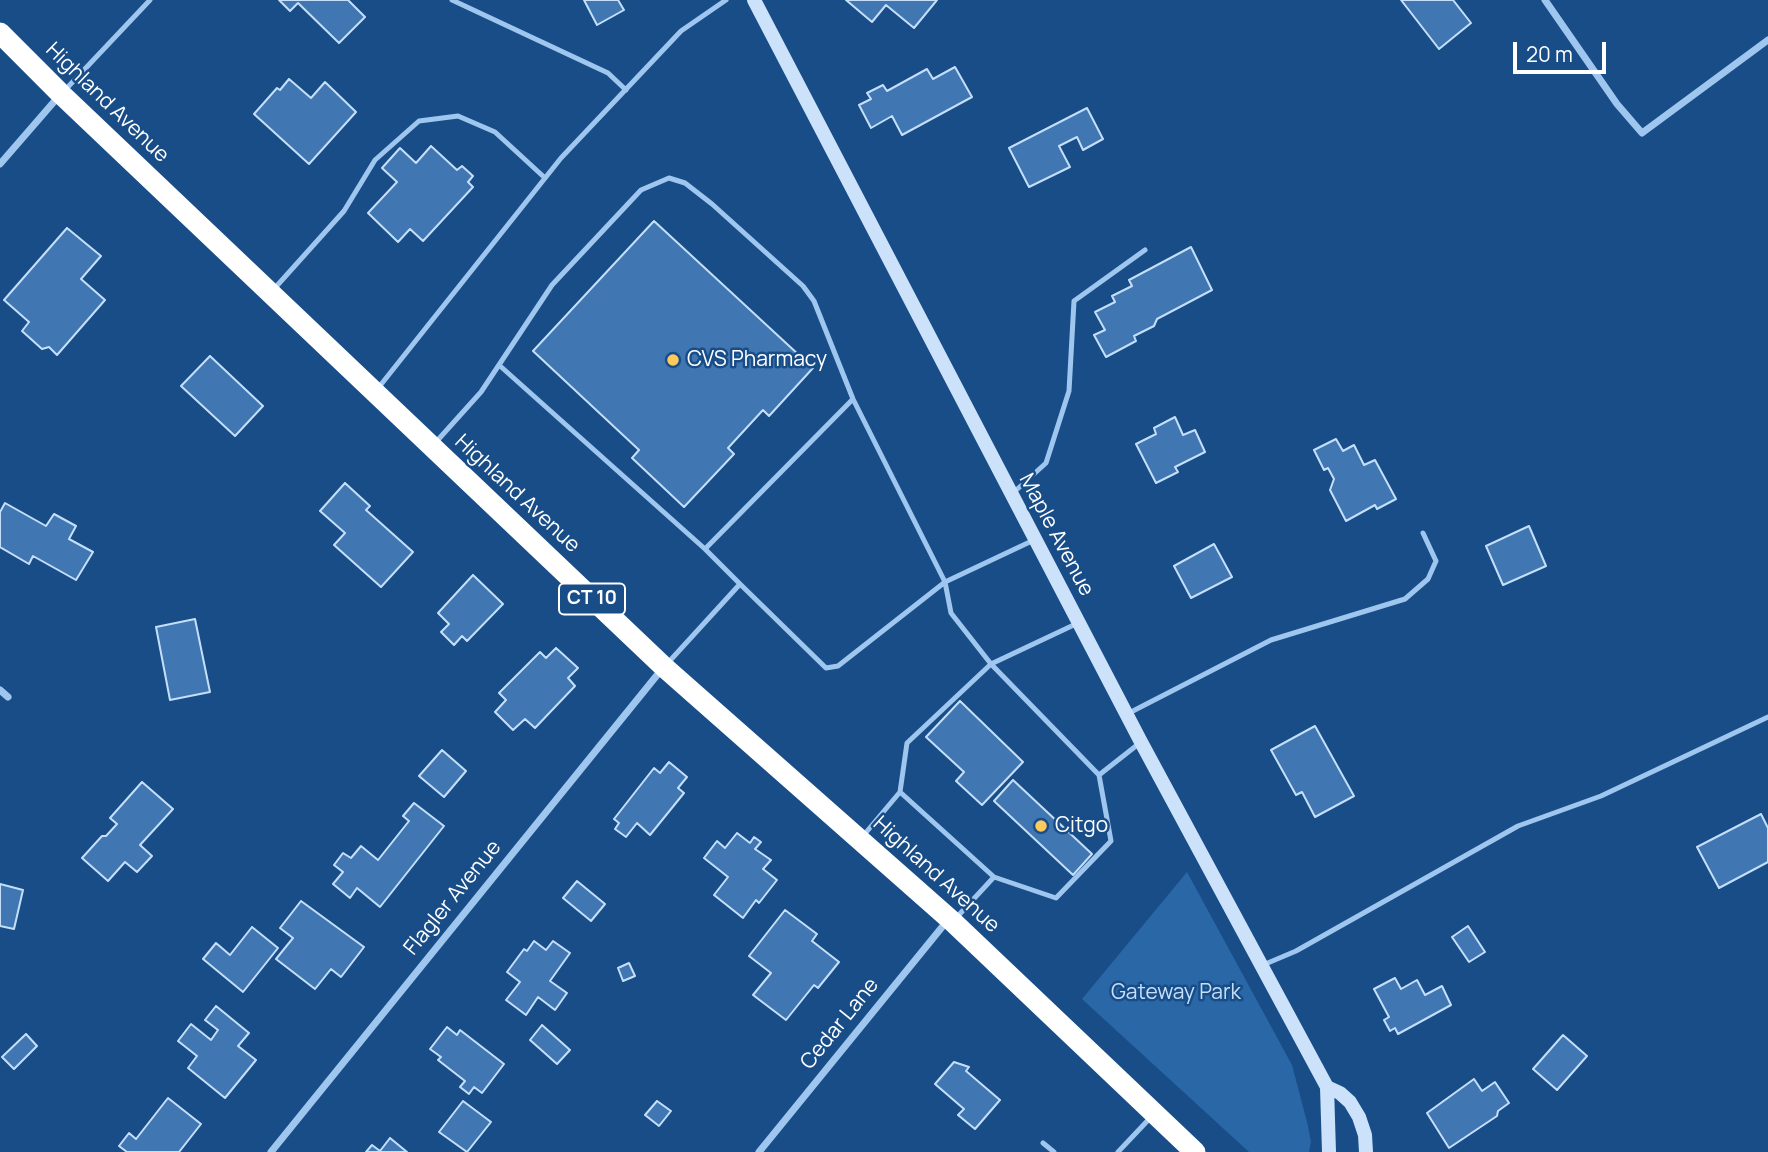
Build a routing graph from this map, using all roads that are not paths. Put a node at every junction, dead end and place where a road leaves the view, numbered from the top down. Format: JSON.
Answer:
{"nodes":[{"id":1,"x":150,"y":0,"type":"edge"},
{"id":2,"x":452,"y":0,"type":"edge"},
{"id":3,"x":726,"y":0,"type":"edge"},
{"id":4,"x":754,"y":0,"type":"edge"},
{"id":5,"x":1545,"y":0,"type":"edge"},
{"id":6,"x":0,"y":33,"type":"edge"},
{"id":7,"x":1768,"y":40,"type":"edge"},
{"id":8,"x":626,"y":90,"type":"junction"},
{"id":9,"x":61,"y":94,"type":"junction"},
{"id":10,"x":0,"y":164,"type":"edge"},
{"id":11,"x":545,"y":178,"type":"junction"},
{"id":12,"x":1145,"y":250,"type":"dead end"},
{"id":13,"x":270,"y":293,"type":"junction"},
{"id":14,"x":499,"y":365,"type":"junction"},
{"id":15,"x":374,"y":392,"type":"junction"},
{"id":16,"x":853,"y":399,"type":"junction"},
{"id":17,"x":432,"y":447,"type":"junction"},
{"id":18,"x":1012,"y":495,"type":"junction"},
{"id":19,"x":1423,"y":533,"type":"dead end"},
{"id":20,"x":1035,"y":540,"type":"junction"},
{"id":21,"x":705,"y":549,"type":"junction"},
{"id":22,"x":945,"y":582,"type":"junction"},
{"id":23,"x":740,"y":584,"type":"junction"},
{"id":24,"x":1078,"y":623,"type":"junction"},
{"id":25,"x":991,"y":664,"type":"junction"},
{"id":26,"x":664,"y":667,"type":"junction"},
{"id":27,"x":0,"y":690,"type":"edge"},
{"id":28,"x":8,"y":697,"type":"dead end"},
{"id":29,"x":1126,"y":715,"type":"junction"},
{"id":30,"x":1768,"y":717,"type":"edge"},
{"id":31,"x":1141,"y":742,"type":"junction"},
{"id":32,"x":1099,"y":775,"type":"junction"},
{"id":33,"x":900,"y":792,"type":"junction"},
{"id":34,"x":860,"y":840,"type":"junction"},
{"id":35,"x":994,"y":877,"type":"junction"},
{"id":36,"x":951,"y":920,"type":"junction"},
{"id":37,"x":1263,"y":965,"type":"junction"},
{"id":38,"x":1327,"y":1087,"type":"junction"},
{"id":39,"x":1154,"y":1113,"type":"junction"},
{"id":40,"x":1043,"y":1143,"type":"dead end"},
{"id":41,"x":271,"y":1152,"type":"edge"},
{"id":42,"x":759,"y":1152,"type":"edge"},
{"id":43,"x":1054,"y":1152,"type":"edge"},
{"id":44,"x":1118,"y":1152,"type":"edge"},
{"id":45,"x":1195,"y":1152,"type":"edge"},
{"id":46,"x":1329,"y":1152,"type":"edge"},
{"id":47,"x":1366,"y":1152,"type":"edge"}],
"edges":[{"from":1,"to":9,"type":"lane"},
{"from":2,"to":8,"type":"lane"},
{"from":3,"to":8,"type":"lane"},
{"from":4,"to":18,"type":"street","name":"Maple Avenue"},
{"from":5,"to":7,"type":"street"},
{"from":6,"to":9,"type":"highway","name":"Highland Avenue","number":"CT 10"},
{"from":8,"to":11,"type":"lane"},
{"from":9,"to":10,"type":"street"},
{"from":9,"to":13,"type":"highway","name":"Highland Avenue","number":"CT 10"},
{"from":11,"to":13,"type":"lane"},
{"from":11,"to":15,"type":"lane"},
{"from":12,"to":18,"type":"lane"},
{"from":13,"to":15,"type":"highway","name":"Highland Avenue","number":"CT 10"},
{"from":14,"to":16,"type":"lane"},
{"from":14,"to":17,"type":"lane"},
{"from":14,"to":21,"type":"lane"},
{"from":15,"to":17,"type":"highway","name":"Highland Avenue","number":"CT 10"},
{"from":16,"to":21,"type":"lane"},
{"from":16,"to":22,"type":"lane"},
{"from":17,"to":26,"type":"highway","name":"Highland Avenue","number":"CT 10"},
{"from":18,"to":20,"type":"street","name":"Maple Avenue"},
{"from":19,"to":29,"type":"lane"},
{"from":20,"to":22,"type":"lane"},
{"from":20,"to":24,"type":"street","name":"Maple Avenue"},
{"from":21,"to":23,"type":"lane"},
{"from":22,"to":23,"type":"lane"},
{"from":22,"to":25,"type":"lane"},
{"from":23,"to":26,"type":"lane"},
{"from":24,"to":25,"type":"lane"},
{"from":24,"to":29,"type":"street","name":"Maple Avenue"},
{"from":25,"to":32,"type":"lane"},
{"from":25,"to":33,"type":"lane"},
{"from":26,"to":34,"type":"highway","name":"Highland Avenue","number":"CT 10"},
{"from":26,"to":41,"type":"street","name":"Flagler Avenue"},
{"from":27,"to":28,"type":"street"},
{"from":29,"to":31,"type":"street","name":"Maple Avenue"},
{"from":30,"to":37,"type":"lane"},
{"from":31,"to":32,"type":"lane"},
{"from":31,"to":37,"type":"street","name":"Maple Avenue"},
{"from":32,"to":35,"type":"lane"},
{"from":33,"to":34,"type":"lane"},
{"from":33,"to":35,"type":"lane"},
{"from":34,"to":36,"type":"highway","name":"Highland Avenue","number":"CT 10"},
{"from":35,"to":36,"type":"lane"},
{"from":36,"to":39,"type":"highway","name":"Highland Avenue","number":"CT 10"},
{"from":36,"to":42,"type":"street","name":"Cedar Lane"},
{"from":37,"to":38,"type":"street","name":"Maple Avenue"},
{"from":38,"to":46,"type":"street","name":"Maple Avenue"},
{"from":38,"to":47,"type":"street","name":"Maple Avenue"},
{"from":39,"to":44,"type":"lane"},
{"from":39,"to":45,"type":"highway","name":"Highland Avenue","number":"CT 10"},
{"from":40,"to":43,"type":"lane"}]}
